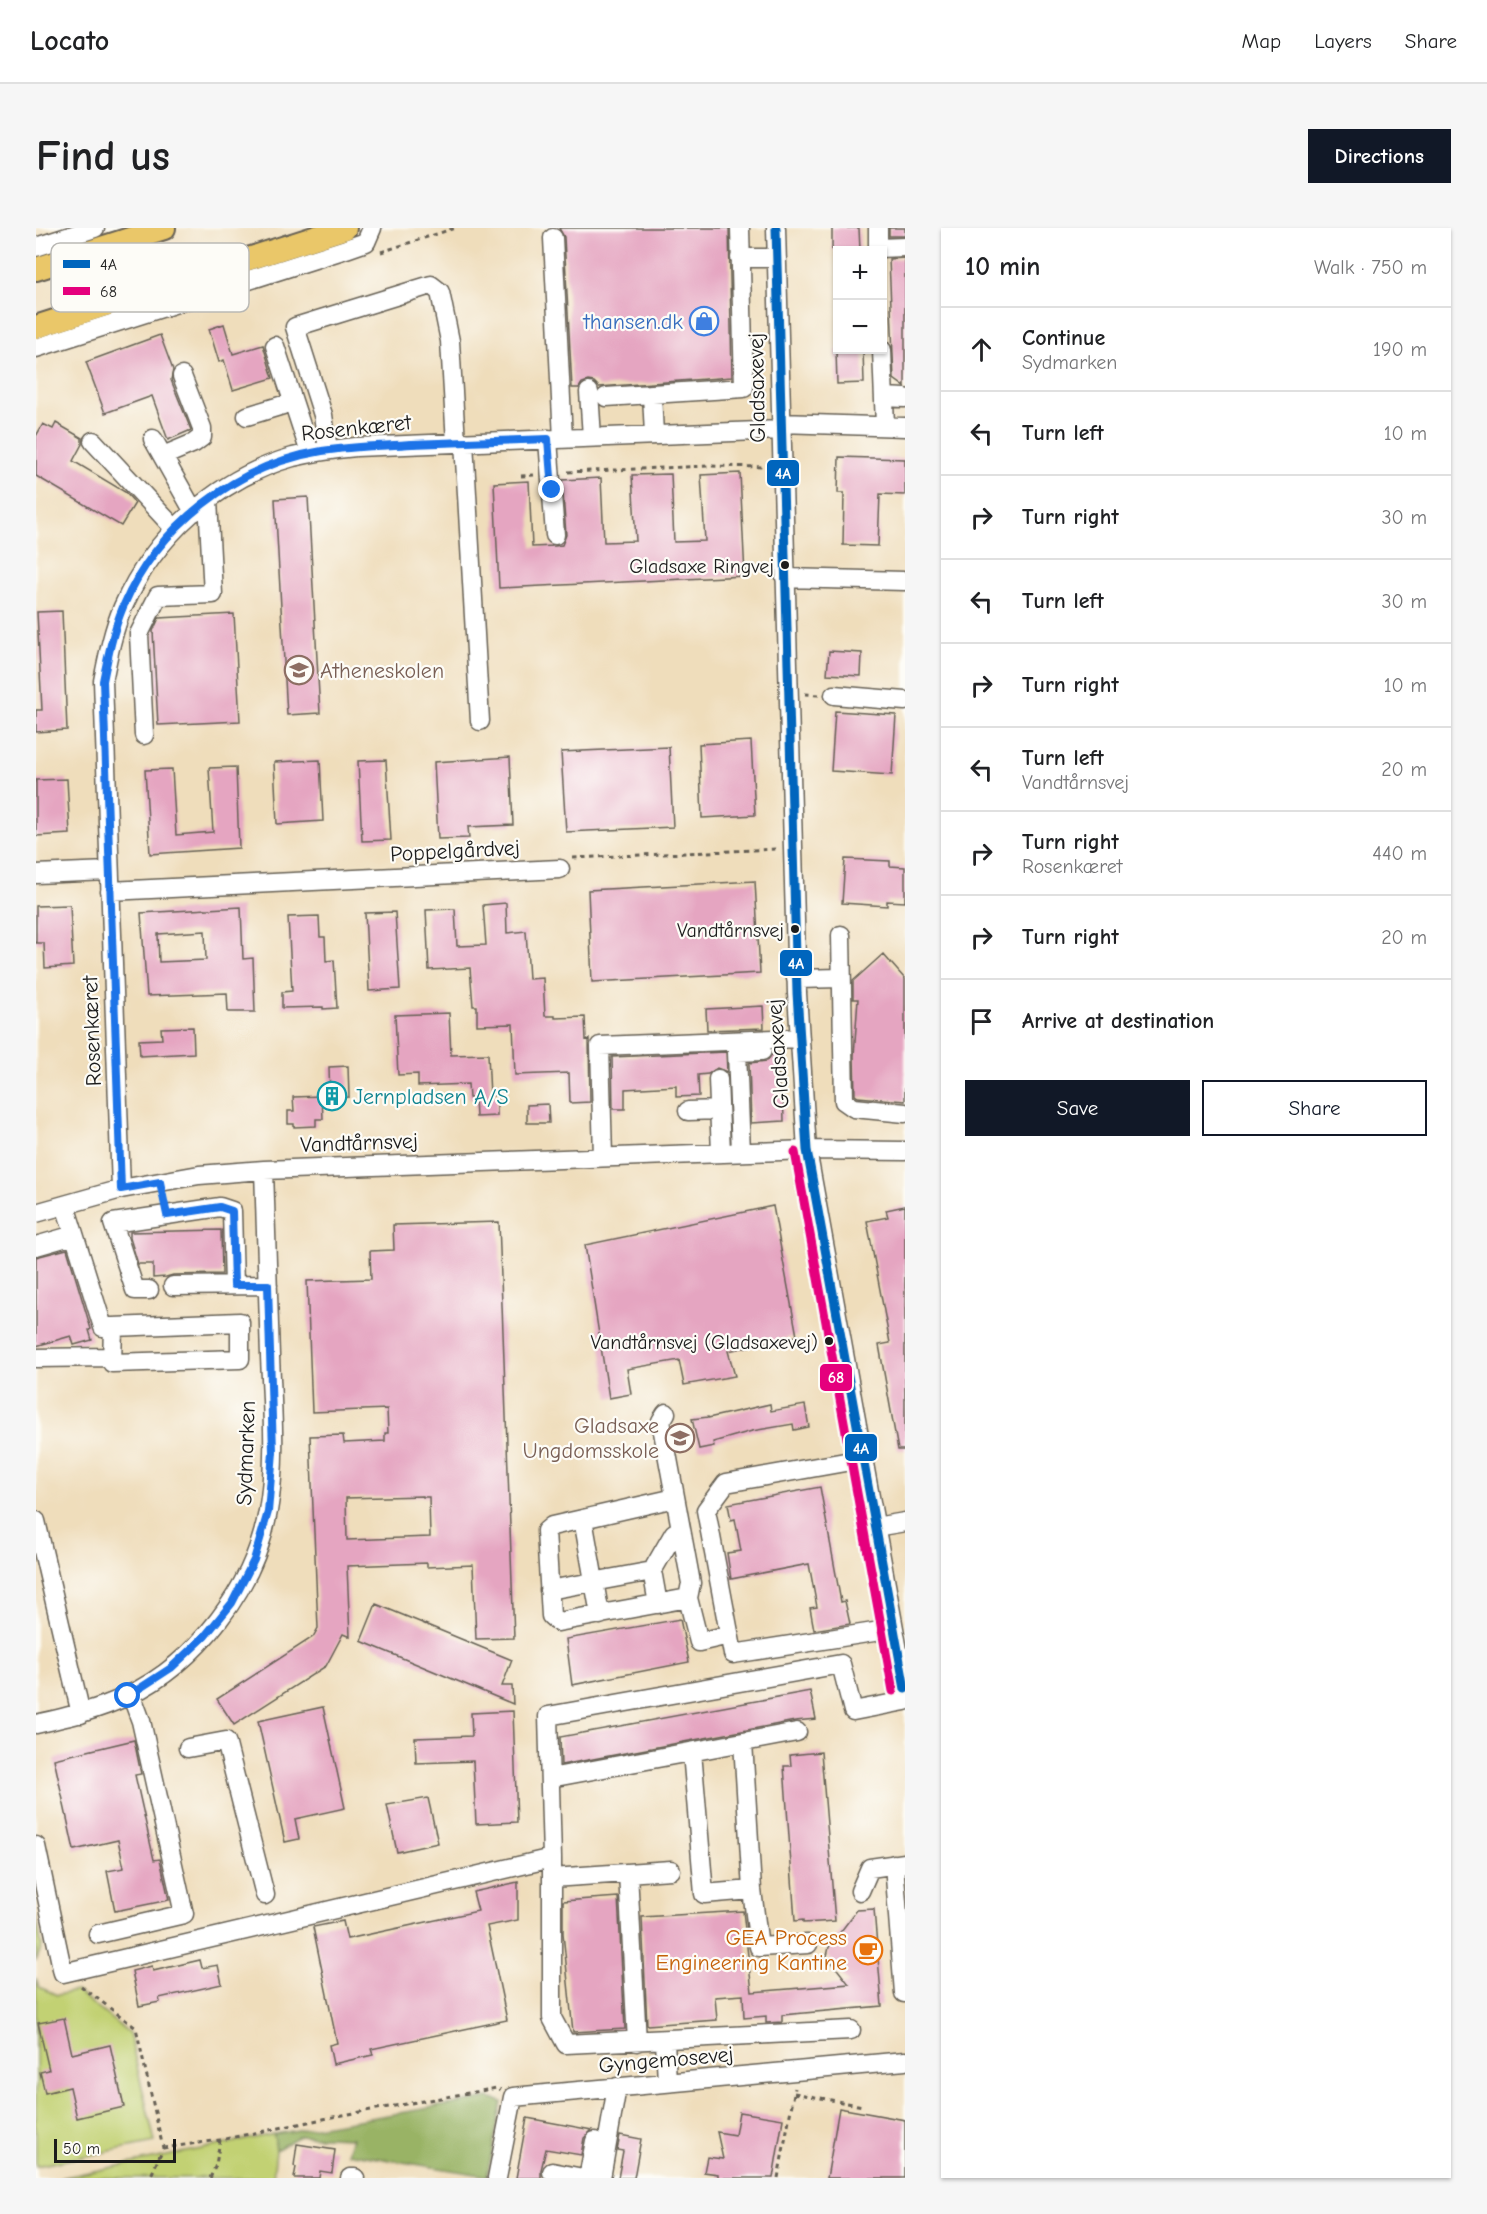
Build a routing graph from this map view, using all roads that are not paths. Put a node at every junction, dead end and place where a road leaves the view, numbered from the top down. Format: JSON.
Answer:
{"nodes":[{"id":1,"x":95,"y":228,"type":"edge"},
{"id":2,"x":164,"y":228,"type":"edge"},
{"id":3,"x":345,"y":228,"type":"edge"},
{"id":4,"x":372,"y":228,"type":"edge"},
{"id":5,"x":740,"y":228,"type":"edge"},
{"id":6,"x":776,"y":228,"type":"edge"},
{"id":7,"x":878,"y":228,"type":"edge"},
{"id":8,"x":553,"y":237,"type":"dead end"},
{"id":9,"x":117,"y":243,"type":"edge"},
{"id":10,"x":878,"y":246,"type":"edge"},
{"id":11,"x":36,"y":247,"type":"edge"},
{"id":12,"x":905,"y":247,"type":"edge"},
{"id":13,"x":887,"y":248,"type":"edge"},
{"id":14,"x":741,"y":258,"type":"junction"},
{"id":15,"x":777,"y":258,"type":"junction"},
{"id":16,"x":249,"y":259,"type":"edge"},
{"id":17,"x":51,"y":264,"type":"edge"},
{"id":18,"x":36,"y":269,"type":"edge"},
{"id":19,"x":249,"y":280,"type":"edge"},
{"id":20,"x":83,"y":312,"type":"edge"},
{"id":21,"x":149,"y":312,"type":"edge"},
{"id":22,"x":36,"y":327,"type":"edge"},
{"id":23,"x":274,"y":346,"type":"dead end"},
{"id":24,"x":36,"y":348,"type":"edge"},
{"id":25,"x":882,"y":354,"type":"edge"},
{"id":26,"x":182,"y":376,"type":"dead end"},
{"id":27,"x":652,"y":394,"type":"junction"},
{"id":28,"x":884,"y":397,"type":"junction"},
{"id":29,"x":905,"y":398,"type":"edge"},
{"id":30,"x":293,"y":402,"type":"junction"},
{"id":31,"x":247,"y":416,"type":"dead end"},
{"id":32,"x":780,"y":426,"type":"junction"},
{"id":33,"x":885,"y":426,"type":"junction"},
{"id":34,"x":905,"y":427,"type":"edge"},
{"id":35,"x":654,"y":435,"type":"junction"},
{"id":36,"x":592,"y":437,"type":"junction"},
{"id":37,"x":153,"y":439,"type":"dead end"},
{"id":38,"x":556,"y":439,"type":"junction"},
{"id":39,"x":93,"y":441,"type":"dead end"},
{"id":40,"x":460,"y":442,"type":"junction"},
{"id":41,"x":328,"y":450,"type":"junction"},
{"id":42,"x":310,"y":453,"type":"junction"},
{"id":43,"x":163,"y":456,"type":"junction"},
{"id":44,"x":208,"y":500,"type":"junction"},
{"id":45,"x":194,"y":512,"type":"junction"},
{"id":46,"x":175,"y":529,"type":"junction"},
{"id":47,"x":555,"y":535,"type":"dead end"},
{"id":48,"x":785,"y":578,"type":"junction"},
{"id":49,"x":905,"y":581,"type":"edge"},
{"id":50,"x":834,"y":695,"type":"road end"},
{"id":51,"x":905,"y":701,"type":"edge"},
{"id":52,"x":480,"y":721,"type":"dead end"},
{"id":53,"x":144,"y":735,"type":"dead end"},
{"id":54,"x":560,"y":869,"type":"road end"},
{"id":55,"x":109,"y":872,"type":"junction"},
{"id":56,"x":36,"y":874,"type":"edge"},
{"id":57,"x":110,"y":891,"type":"junction"},
{"id":58,"x":841,"y":935,"type":"dead end"},
{"id":59,"x":842,"y":978,"type":"junction"},
{"id":60,"x":796,"y":979,"type":"junction"},
{"id":61,"x":800,"y":1044,"type":"junction"},
{"id":62,"x":718,"y":1079,"type":"dead end"},
{"id":63,"x":719,"y":1110,"type":"junction"},
{"id":64,"x":688,"y":1112,"type":"dead end"},
{"id":65,"x":905,"y":1113,"type":"edge"},
{"id":66,"x":807,"y":1150,"type":"junction"},
{"id":67,"x":905,"y":1151,"type":"edge"},
{"id":68,"x":741,"y":1152,"type":"junction"},
{"id":69,"x":721,"y":1153,"type":"junction"},
{"id":70,"x":603,"y":1157,"type":"junction"},
{"id":71,"x":264,"y":1170,"type":"junction"},
{"id":72,"x":160,"y":1182,"type":"junction"},
{"id":73,"x":121,"y":1189,"type":"junction"},
{"id":74,"x":65,"y":1204,"type":"junction"},
{"id":75,"x":36,"y":1213,"type":"edge"},
{"id":76,"x":167,"y":1215,"type":"junction"},
{"id":77,"x":74,"y":1235,"type":"junction"},
{"id":78,"x":36,"y":1246,"type":"edge"},
{"id":79,"x":234,"y":1285,"type":"junction"},
{"id":80,"x":268,"y":1285,"type":"junction"},
{"id":81,"x":173,"y":1286,"type":"dead end"},
{"id":82,"x":149,"y":1290,"type":"dead end"},
{"id":83,"x":113,"y":1327,"type":"junction"},
{"id":84,"x":112,"y":1357,"type":"junction"},
{"id":85,"x":36,"y":1358,"type":"edge"},
{"id":86,"x":666,"y":1413,"type":"dead end"},
{"id":87,"x":862,"y":1459,"type":"junction"},
{"id":88,"x":675,"y":1498,"type":"junction"},
{"id":89,"x":583,"y":1519,"type":"junction"},
{"id":90,"x":36,"y":1521,"type":"edge"},
{"id":91,"x":905,"y":1522,"type":"edge"},
{"id":92,"x":875,"y":1527,"type":"junction"},
{"id":93,"x":681,"y":1529,"type":"junction"},
{"id":94,"x":652,"y":1572,"type":"junction"},
{"id":95,"x":594,"y":1582,"type":"junction"},
{"id":96,"x":549,"y":1590,"type":"junction"},
{"id":97,"x":688,"y":1599,"type":"junction"},
{"id":98,"x":658,"y":1604,"type":"junction"},
{"id":99,"x":600,"y":1615,"type":"junction"},
{"id":100,"x":893,"y":1629,"type":"junction"},
{"id":101,"x":729,"y":1635,"type":"junction"},
{"id":102,"x":905,"y":1689,"type":"edge"},
{"id":103,"x":131,"y":1694,"type":"junction"},
{"id":104,"x":905,"y":1701,"type":"edge"},
{"id":105,"x":81,"y":1714,"type":"junction"},
{"id":106,"x":36,"y":1724,"type":"edge"},
{"id":107,"x":797,"y":1732,"type":"dead end"},
{"id":108,"x":743,"y":1742,"type":"junction"},
{"id":109,"x":188,"y":1748,"type":"dead end"},
{"id":110,"x":692,"y":1752,"type":"junction"},
{"id":111,"x":550,"y":1778,"type":"junction"},
{"id":112,"x":36,"y":1846,"type":"edge"},
{"id":113,"x":552,"y":1858,"type":"junction"},
{"id":114,"x":899,"y":1864,"type":"edge"},
{"id":115,"x":671,"y":1870,"type":"dead end"},
{"id":116,"x":628,"y":1873,"type":"junction"},
{"id":117,"x":552,"y":1878,"type":"junction"},
{"id":118,"x":752,"y":1890,"type":"junction"},
{"id":119,"x":860,"y":1891,"type":"dead end"},
{"id":120,"x":265,"y":1895,"type":"dead end"},
{"id":121,"x":98,"y":1934,"type":"dead end"},
{"id":122,"x":808,"y":1944,"type":"dead end"},
{"id":123,"x":904,"y":1994,"type":"edge"},
{"id":124,"x":851,"y":2030,"type":"dead end"},
{"id":125,"x":665,"y":2040,"type":"junction"},
{"id":126,"x":637,"y":2042,"type":"junction"},
{"id":127,"x":905,"y":2061,"type":"edge"},
{"id":128,"x":668,"y":2083,"type":"junction"},
{"id":129,"x":611,"y":2088,"type":"junction"},
{"id":130,"x":552,"y":2172,"type":"dead end"},
{"id":131,"x":350,"y":2178,"type":"edge"},
{"id":132,"x":355,"y":2178,"type":"edge"},
{"id":133,"x":497,"y":2178,"type":"edge"},
{"id":134,"x":583,"y":2178,"type":"edge"},
{"id":135,"x":588,"y":2178,"type":"edge"},
{"id":136,"x":601,"y":2178,"type":"edge"}],
"edges":[{"from":1,"to":11,"type":"street"},
{"from":2,"to":9,"type":"main road"},
{"from":3,"to":16,"type":"main road"},
{"from":4,"to":19,"type":"street"},
{"from":5,"to":14,"type":"street"},
{"from":6,"to":15,"type":"street","name":"Gladsaxevej"},
{"from":7,"to":10,"type":"street"},
{"from":8,"to":38,"type":"street"},
{"from":12,"to":13,"type":"street"},
{"from":14,"to":15,"type":"street"},
{"from":14,"to":27,"type":"street"},
{"from":15,"to":32,"type":"street","name":"Gladsaxevej"},
{"from":17,"to":18,"type":"main road"},
{"from":20,"to":22,"type":"main road"},
{"from":21,"to":24,"type":"street"},
{"from":23,"to":30,"type":"street"},
{"from":25,"to":28,"type":"street"},
{"from":26,"to":43,"type":"street"},
{"from":27,"to":35,"type":"street"},
{"from":27,"to":36,"type":"street"},
{"from":28,"to":29,"type":"street"},
{"from":28,"to":33,"type":"street"},
{"from":30,"to":31,"type":"street"},
{"from":30,"to":42,"type":"street"},
{"from":32,"to":33,"type":"street","name":"Rosenkæret"},
{"from":32,"to":35,"type":"street","name":"Rosenkæret"},
{"from":32,"to":48,"type":"street","name":"Gladsaxevej"},
{"from":33,"to":34,"type":"street","name":"Rosenkæret"},
{"from":35,"to":36,"type":"street","name":"Rosenkæret"},
{"from":36,"to":38,"type":"street","name":"Rosenkæret"},
{"from":37,"to":43,"type":"street"},
{"from":38,"to":40,"type":"street","name":"Rosenkæret"},
{"from":38,"to":47,"type":"street"},
{"from":39,"to":46,"type":"street"},
{"from":40,"to":41,"type":"street","name":"Rosenkæret"},
{"from":40,"to":41,"type":"street"},
{"from":40,"to":52,"type":"street"},
{"from":41,"to":42,"type":"street","name":"Rosenkæret"},
{"from":42,"to":44,"type":"street","name":"Rosenkæret"},
{"from":43,"to":45,"type":"street"},
{"from":44,"to":45,"type":"street","name":"Rosenkæret"},
{"from":44,"to":53,"type":"street"},
{"from":45,"to":46,"type":"street","name":"Rosenkæret"},
{"from":46,"to":55,"type":"street","name":"Rosenkæret"},
{"from":48,"to":49,"type":"street"},
{"from":48,"to":60,"type":"street","name":"Gladsaxevej"},
{"from":50,"to":51,"type":"street"},
{"from":54,"to":57,"type":"street","name":"Poppelgårdvej"},
{"from":55,"to":56,"type":"street"},
{"from":55,"to":57,"type":"street","name":"Rosenkæret"},
{"from":57,"to":73,"type":"street","name":"Rosenkæret"},
{"from":58,"to":59,"type":"street"},
{"from":59,"to":60,"type":"street"},
{"from":59,"to":65,"type":"street"},
{"from":60,"to":61,"type":"street","name":"Gladsaxevej"},
{"from":61,"to":66,"type":"street","name":"Gladsaxevej"},
{"from":61,"to":68,"type":"street"},
{"from":61,"to":70,"type":"street"},
{"from":62,"to":63,"type":"street"},
{"from":63,"to":64,"type":"street"},
{"from":63,"to":69,"type":"street"},
{"from":66,"to":67,"type":"street","name":"Vandtårnsvej"},
{"from":66,"to":68,"type":"street","name":"Vandtårnsvej"},
{"from":66,"to":87,"type":"street","name":"Gladsaxevej"},
{"from":68,"to":69,"type":"street","name":"Vandtårnsvej"},
{"from":69,"to":70,"type":"street","name":"Vandtårnsvej"},
{"from":70,"to":71,"type":"street","name":"Vandtårnsvej"},
{"from":71,"to":72,"type":"street","name":"Vandtårnsvej"},
{"from":71,"to":80,"type":"street","name":"Sydmarken"},
{"from":72,"to":73,"type":"street","name":"Vandtårnsvej"},
{"from":72,"to":76,"type":"street"},
{"from":73,"to":74,"type":"street","name":"Vandtårnsvej"},
{"from":74,"to":75,"type":"street","name":"Vandtårnsvej"},
{"from":74,"to":77,"type":"street"},
{"from":76,"to":79,"type":"street"},
{"from":76,"to":82,"type":"street"},
{"from":77,"to":78,"type":"street"},
{"from":77,"to":83,"type":"street"},
{"from":79,"to":80,"type":"street"},
{"from":79,"to":81,"type":"street"},
{"from":80,"to":103,"type":"street","name":"Sydmarken"},
{"from":83,"to":84,"type":"street"},
{"from":83,"to":84,"type":"street"},
{"from":84,"to":85,"type":"street"},
{"from":86,"to":88,"type":"street"},
{"from":87,"to":92,"type":"street","name":"Gladsaxevej"},
{"from":87,"to":101,"type":"street"},
{"from":88,"to":89,"type":"street"},
{"from":88,"to":93,"type":"street"},
{"from":89,"to":95,"type":"street"},
{"from":89,"to":96,"type":"street"},
{"from":90,"to":105,"type":"street"},
{"from":91,"to":92,"type":"street"},
{"from":92,"to":100,"type":"street","name":"Gladsaxevej"},
{"from":93,"to":94,"type":"street"},
{"from":93,"to":97,"type":"street"},
{"from":94,"to":95,"type":"street"},
{"from":94,"to":98,"type":"street"},
{"from":95,"to":96,"type":"street"},
{"from":95,"to":99,"type":"street"},
{"from":96,"to":99,"type":"street"},
{"from":97,"to":98,"type":"street"},
{"from":97,"to":101,"type":"street"},
{"from":98,"to":99,"type":"street"},
{"from":100,"to":101,"type":"street"},
{"from":100,"to":102,"type":"street","name":"Gladsaxevej"},
{"from":103,"to":105,"type":"street","name":"Sydmarken"},
{"from":103,"to":121,"type":"street"},
{"from":104,"to":111,"type":"street"},
{"from":105,"to":106,"type":"street","name":"Sydmarken"},
{"from":107,"to":108,"type":"street"},
{"from":108,"to":110,"type":"street"},
{"from":108,"to":118,"type":"street"},
{"from":109,"to":120,"type":"street"},
{"from":110,"to":111,"type":"street"},
{"from":110,"to":118,"type":"street"},
{"from":111,"to":113,"type":"street"},
{"from":112,"to":113,"type":"street"},
{"from":113,"to":117,"type":"street"},
{"from":114,"to":119,"type":"street"},
{"from":114,"to":123,"type":"street"},
{"from":115,"to":116,"type":"street"},
{"from":116,"to":117,"type":"street"},
{"from":116,"to":126,"type":"street"},
{"from":117,"to":126,"type":"street"},
{"from":118,"to":122,"type":"street"},
{"from":124,"to":125,"type":"street"},
{"from":125,"to":126,"type":"street"},
{"from":125,"to":128,"type":"street"},
{"from":127,"to":128,"type":"street","name":"Gyngemosevej"},
{"from":128,"to":129,"type":"street","name":"Gyngemosevej"},
{"from":129,"to":133,"type":"street","name":"Gyngemosevej"},
{"from":129,"to":135,"type":"street"},
{"from":129,"to":136,"type":"street"},
{"from":130,"to":134,"type":"street"},
{"from":131,"to":132,"type":"street"}]}
